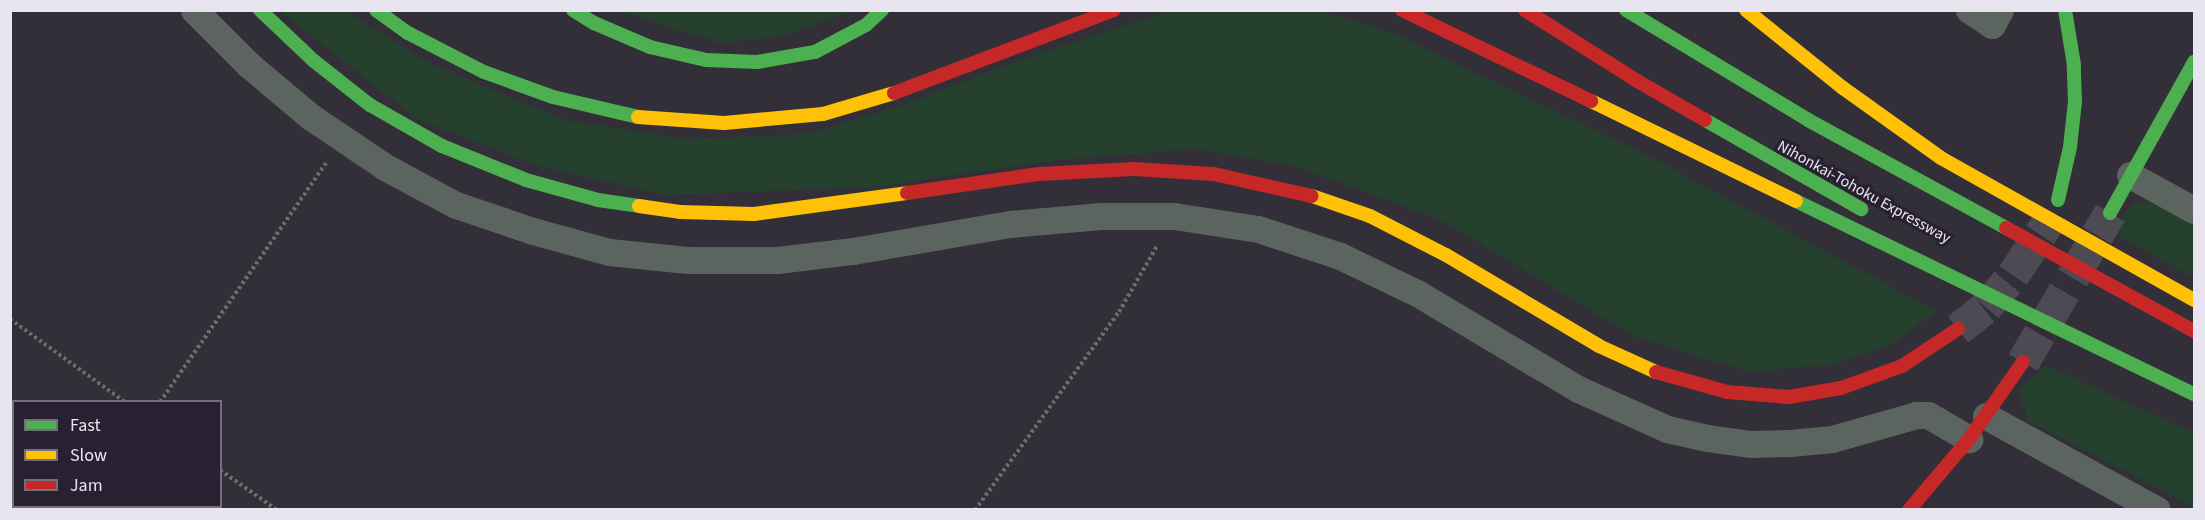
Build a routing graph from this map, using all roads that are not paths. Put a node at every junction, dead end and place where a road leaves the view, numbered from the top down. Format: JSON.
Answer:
{"nodes":[{"id":1,"x":194,"y":10,"type":"edge"},
{"id":2,"x":260,"y":10,"type":"edge"},
{"id":3,"x":376,"y":10,"type":"edge"},
{"id":4,"x":573,"y":10,"type":"edge"},
{"id":5,"x":882,"y":10,"type":"edge"},
{"id":6,"x":1114,"y":10,"type":"edge"},
{"id":7,"x":1402,"y":10,"type":"edge"},
{"id":8,"x":1525,"y":10,"type":"edge"},
{"id":9,"x":1626,"y":10,"type":"edge"},
{"id":10,"x":1746,"y":10,"type":"edge"},
{"id":11,"x":1969,"y":10,"type":"edge"},
{"id":12,"x":2001,"y":10,"type":"edge"},
{"id":13,"x":2065,"y":10,"type":"edge"},
{"id":14,"x":2194,"y":62,"type":"edge"},
{"id":15,"x":2130,"y":175,"type":"junction"},
{"id":16,"x":2058,"y":201,"type":"dead end"},
{"id":17,"x":2194,"y":210,"type":"edge"},
{"id":18,"x":2110,"y":213,"type":"tunnel mouth"},
{"id":19,"x":1878,"y":219,"type":"dead end"},
{"id":20,"x":1984,"y":276,"type":"dead end"},
{"id":21,"x":2194,"y":300,"type":"edge"},
{"id":22,"x":1958,"y":329,"type":"tunnel mouth"},
{"id":23,"x":2194,"y":331,"type":"edge"},
{"id":24,"x":2023,"y":362,"type":"tunnel mouth"},
{"id":25,"x":2194,"y":392,"type":"edge"},
{"id":26,"x":1986,"y":416,"type":"junction"},
{"id":27,"x":1969,"y":439,"type":"junction"},
{"id":28,"x":1909,"y":510,"type":"edge"},
{"id":29,"x":2157,"y":510,"type":"edge"}],
"edges":[{"from":1,"to":27,"type":"street"},
{"from":2,"to":22,"type":"main road"},
{"from":3,"to":6,"type":"main road"},
{"from":4,"to":5,"type":"main road"},
{"from":7,"to":25,"type":"main road"},
{"from":8,"to":19,"type":"main road","name":"Nihonkai-Tohoku Expressway"},
{"from":9,"to":23,"type":"main road"},
{"from":10,"to":21,"type":"main road"},
{"from":11,"to":12,"type":"street"},
{"from":13,"to":16,"type":"main road"},
{"from":14,"to":15,"type":"main road"},
{"from":15,"to":17,"type":"street"},
{"from":15,"to":18,"type":"main road"},
{"from":20,"to":25,"type":"main road"},
{"from":24,"to":26,"type":"main road"},
{"from":26,"to":27,"type":"main road"},
{"from":26,"to":29,"type":"street"},
{"from":27,"to":28,"type":"main road"}]}
